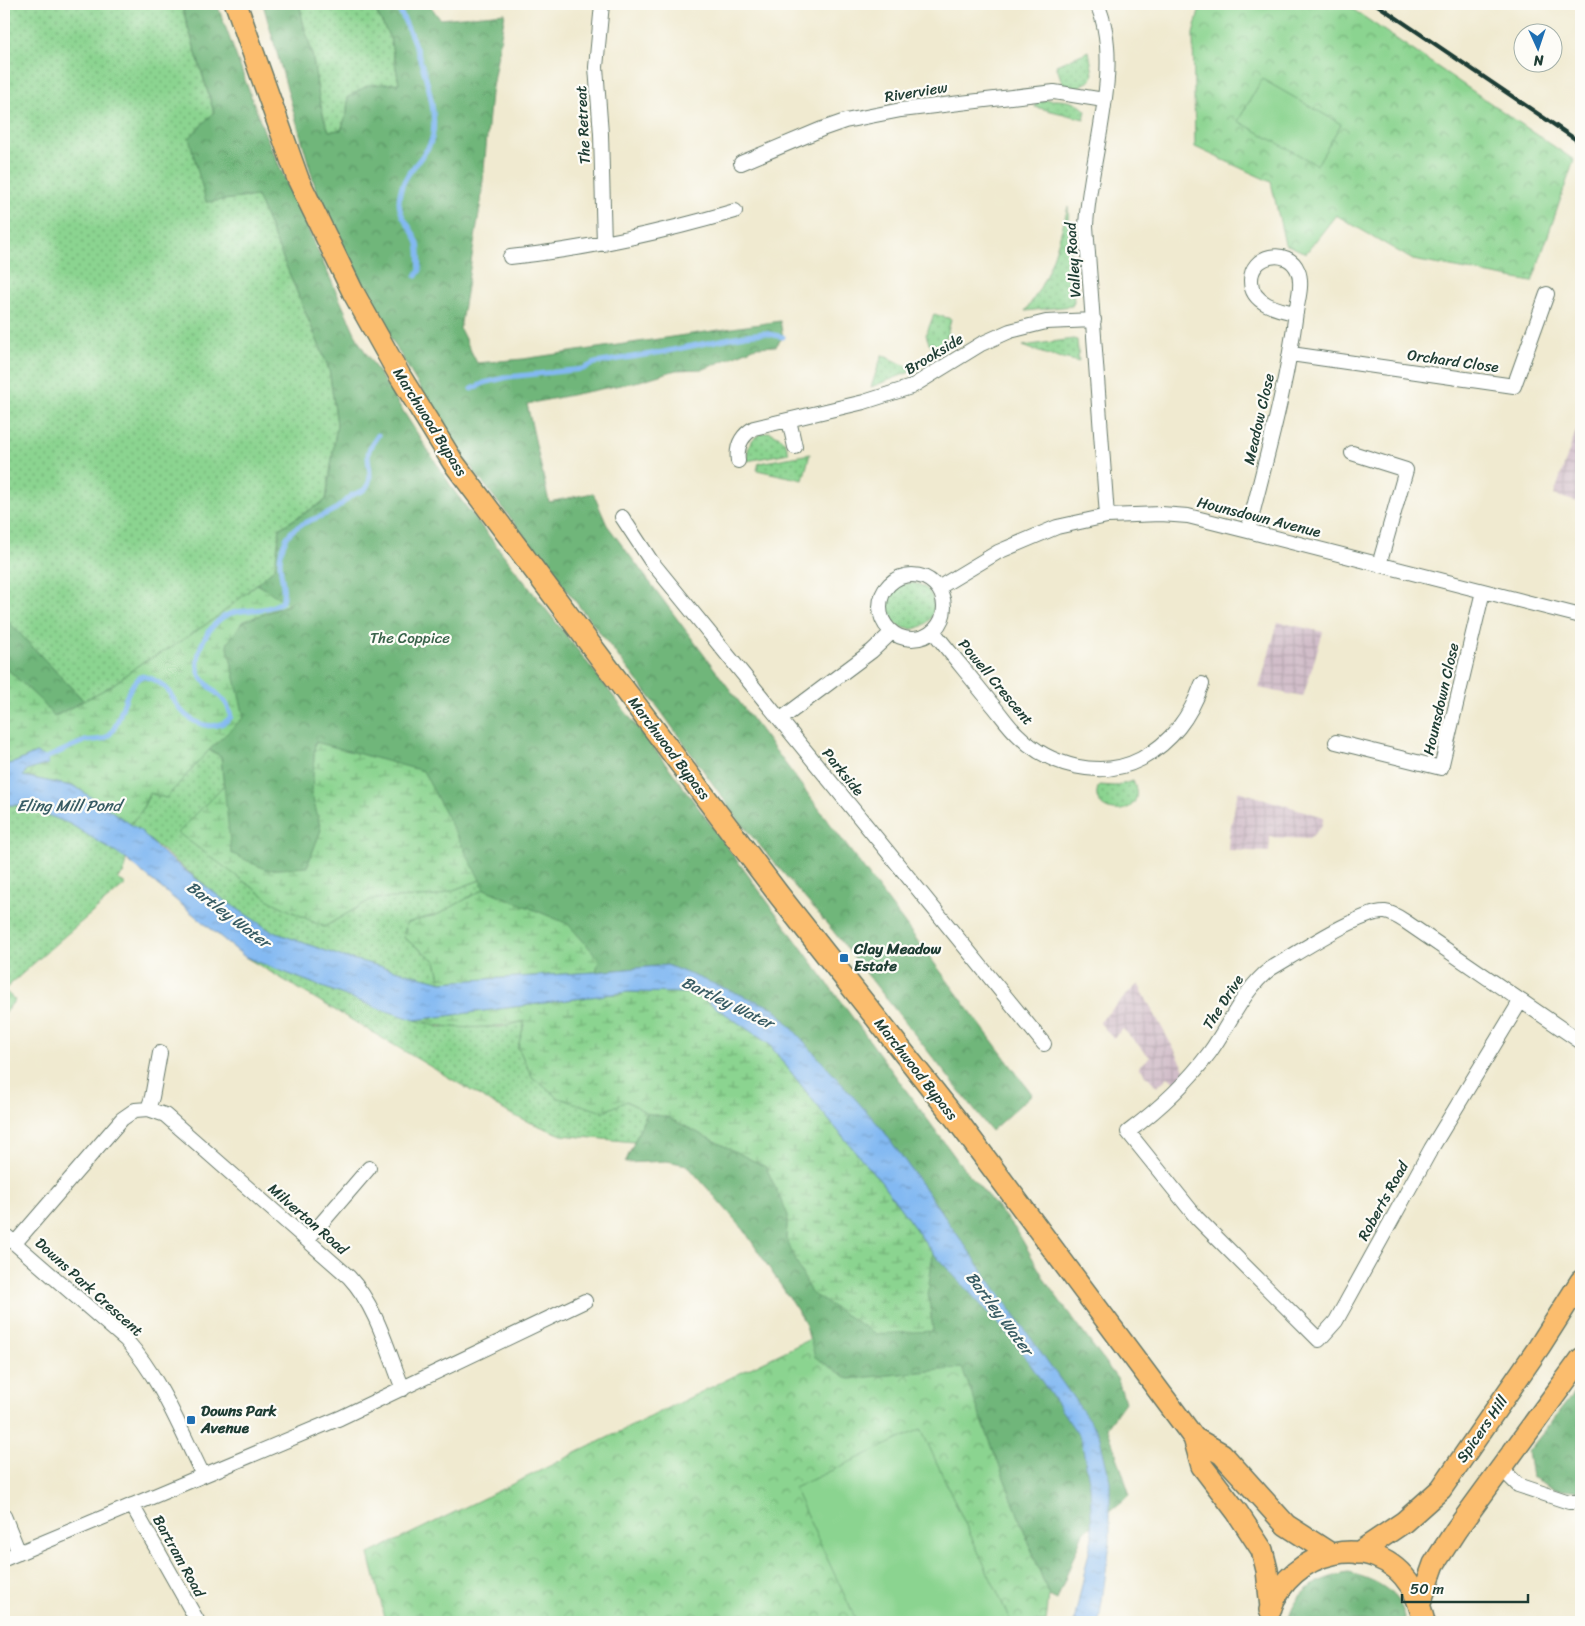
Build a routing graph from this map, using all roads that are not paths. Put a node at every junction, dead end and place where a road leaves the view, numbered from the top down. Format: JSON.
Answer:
{"nodes":[{"id":1,"x":236,"y":4,"type":"edge"},
{"id":2,"x":602,"y":4,"type":"edge"},
{"id":3,"x":1097,"y":4,"type":"edge"},
{"id":4,"x":1104,"y":100,"type":"junction"},
{"id":5,"x":741,"y":163,"type":"dead end"},
{"id":6,"x":735,"y":211,"type":"dead end"},
{"id":7,"x":604,"y":244,"type":"junction"},
{"id":8,"x":510,"y":257,"type":"dead end"},
{"id":9,"x":1547,"y":294,"type":"dead end"},
{"id":10,"x":1296,"y":314,"type":"dead end"},
{"id":11,"x":1094,"y":320,"type":"junction"},
{"id":12,"x":1291,"y":354,"type":"junction"},
{"id":13,"x":789,"y":420,"type":"junction"},
{"id":14,"x":795,"y":447,"type":"dead end"},
{"id":15,"x":1352,"y":453,"type":"dead end"},
{"id":16,"x":738,"y":461,"type":"dead end"},
{"id":17,"x":622,"y":516,"type":"dead end"},
{"id":18,"x":1107,"y":516,"type":"junction"},
{"id":19,"x":1248,"y":531,"type":"junction"},
{"id":20,"x":1379,"y":564,"type":"junction"},
{"id":21,"x":938,"y":588,"type":"junction"},
{"id":22,"x":1483,"y":591,"type":"junction"},
{"id":23,"x":1581,"y":616,"type":"edge"},
{"id":24,"x":892,"y":632,"type":"junction"},
{"id":25,"x":933,"y":632,"type":"junction"},
{"id":26,"x":1202,"y":684,"type":"dead end"},
{"id":27,"x":781,"y":720,"type":"junction"},
{"id":28,"x":1336,"y":742,"type":"dead end"},
{"id":29,"x":1520,"y":1002,"type":"junction"},
{"id":30,"x":1581,"y":1042,"type":"edge"},
{"id":31,"x":1044,"y":1044,"type":"dead end"},
{"id":32,"x":160,"y":1053,"type":"dead end"},
{"id":33,"x":148,"y":1109,"type":"junction"},
{"id":34,"x":369,"y":1168,"type":"dead end"},
{"id":35,"x":4,"y":1234,"type":"edge"},
{"id":36,"x":307,"y":1240,"type":"junction"},
{"id":37,"x":15,"y":1243,"type":"junction"},
{"id":38,"x":1256,"y":1279,"type":"joint"},
{"id":39,"x":1581,"y":1281,"type":"edge"},
{"id":40,"x":584,"y":1301,"type":"dead end"},
{"id":41,"x":1581,"y":1359,"type":"edge"},
{"id":42,"x":403,"y":1389,"type":"junction"},
{"id":43,"x":1194,"y":1438,"type":"junction"},
{"id":44,"x":1501,"y":1468,"type":"junction"},
{"id":45,"x":203,"y":1475,"type":"junction"},
{"id":46,"x":1581,"y":1502,"type":"edge"},
{"id":47,"x":132,"y":1505,"type":"junction"},
{"id":48,"x":4,"y":1516,"type":"edge"},
{"id":49,"x":19,"y":1553,"type":"junction"},
{"id":50,"x":1358,"y":1553,"type":"junction"},
{"id":51,"x":1331,"y":1554,"type":"junction"},
{"id":52,"x":4,"y":1559,"type":"edge"},
{"id":53,"x":1422,"y":1612,"type":"edge"},
{"id":54,"x":1269,"y":1615,"type":"edge"},
{"id":55,"x":198,"y":1622,"type":"edge"}],
"edges":[{"from":1,"to":43,"type":"main road","name":"Marchwood Bypass"},
{"from":2,"to":7,"type":"street","name":"The Retreat"},
{"from":3,"to":4,"type":"street","name":"Valley Road"},
{"from":4,"to":5,"type":"street","name":"Riverview"},
{"from":4,"to":11,"type":"street","name":"Valley Road"},
{"from":6,"to":7,"type":"street"},
{"from":7,"to":8,"type":"street"},
{"from":9,"to":12,"type":"street","name":"Orchard Close"},
{"from":10,"to":12,"type":"street","name":"Meadow Close"},
{"from":11,"to":13,"type":"street","name":"Brookside"},
{"from":11,"to":18,"type":"street","name":"Valley Road"},
{"from":12,"to":19,"type":"street","name":"Meadow Close"},
{"from":13,"to":14,"type":"street"},
{"from":13,"to":16,"type":"street","name":"Brookside"},
{"from":15,"to":20,"type":"street"},
{"from":17,"to":27,"type":"street","name":"Parkside"},
{"from":18,"to":19,"type":"street","name":"Hounsdown Avenue"},
{"from":18,"to":21,"type":"street","name":"Hounsdown Avenue"},
{"from":19,"to":20,"type":"street","name":"Hounsdown Avenue"},
{"from":20,"to":22,"type":"street","name":"Hounsdown Avenue"},
{"from":21,"to":24,"type":"street"},
{"from":21,"to":25,"type":"street"},
{"from":22,"to":23,"type":"street","name":"Hounsdown Avenue"},
{"from":22,"to":28,"type":"street","name":"Hounsdown Close"},
{"from":24,"to":25,"type":"street"},
{"from":24,"to":27,"type":"street"},
{"from":25,"to":26,"type":"street","name":"Powell Crescent"},
{"from":27,"to":31,"type":"street","name":"Parkside"},
{"from":29,"to":30,"type":"street","name":"The Drive"},
{"from":29,"to":38,"type":"street","name":"Roberts Road"},
{"from":29,"to":38,"type":"street","name":"The Drive"},
{"from":32,"to":33,"type":"street"},
{"from":33,"to":36,"type":"street","name":"Milverton Road"},
{"from":33,"to":37,"type":"street"},
{"from":34,"to":36,"type":"street"},
{"from":35,"to":37,"type":"street","name":"Downs Park Crescent"},
{"from":36,"to":42,"type":"street","name":"Milverton Road"},
{"from":37,"to":45,"type":"street","name":"Downs Park Crescent"},
{"from":39,"to":50,"type":"main road","name":"Spicers Hill"},
{"from":40,"to":42,"type":"street"},
{"from":41,"to":44,"type":"main road"},
{"from":42,"to":45,"type":"street"},
{"from":43,"to":51,"type":"main road","name":"Marchwood Bypass"},
{"from":43,"to":54,"type":"main road","name":"Marchwood Bypass"},
{"from":44,"to":46,"type":"street"},
{"from":44,"to":53,"type":"main road"},
{"from":45,"to":47,"type":"street"},
{"from":47,"to":49,"type":"street"},
{"from":47,"to":55,"type":"street","name":"Bartram Road"},
{"from":48,"to":49,"type":"street"},
{"from":49,"to":52,"type":"street"},
{"from":50,"to":51,"type":"main road"},
{"from":50,"to":53,"type":"main road"},
{"from":51,"to":54,"type":"main road"}]}
